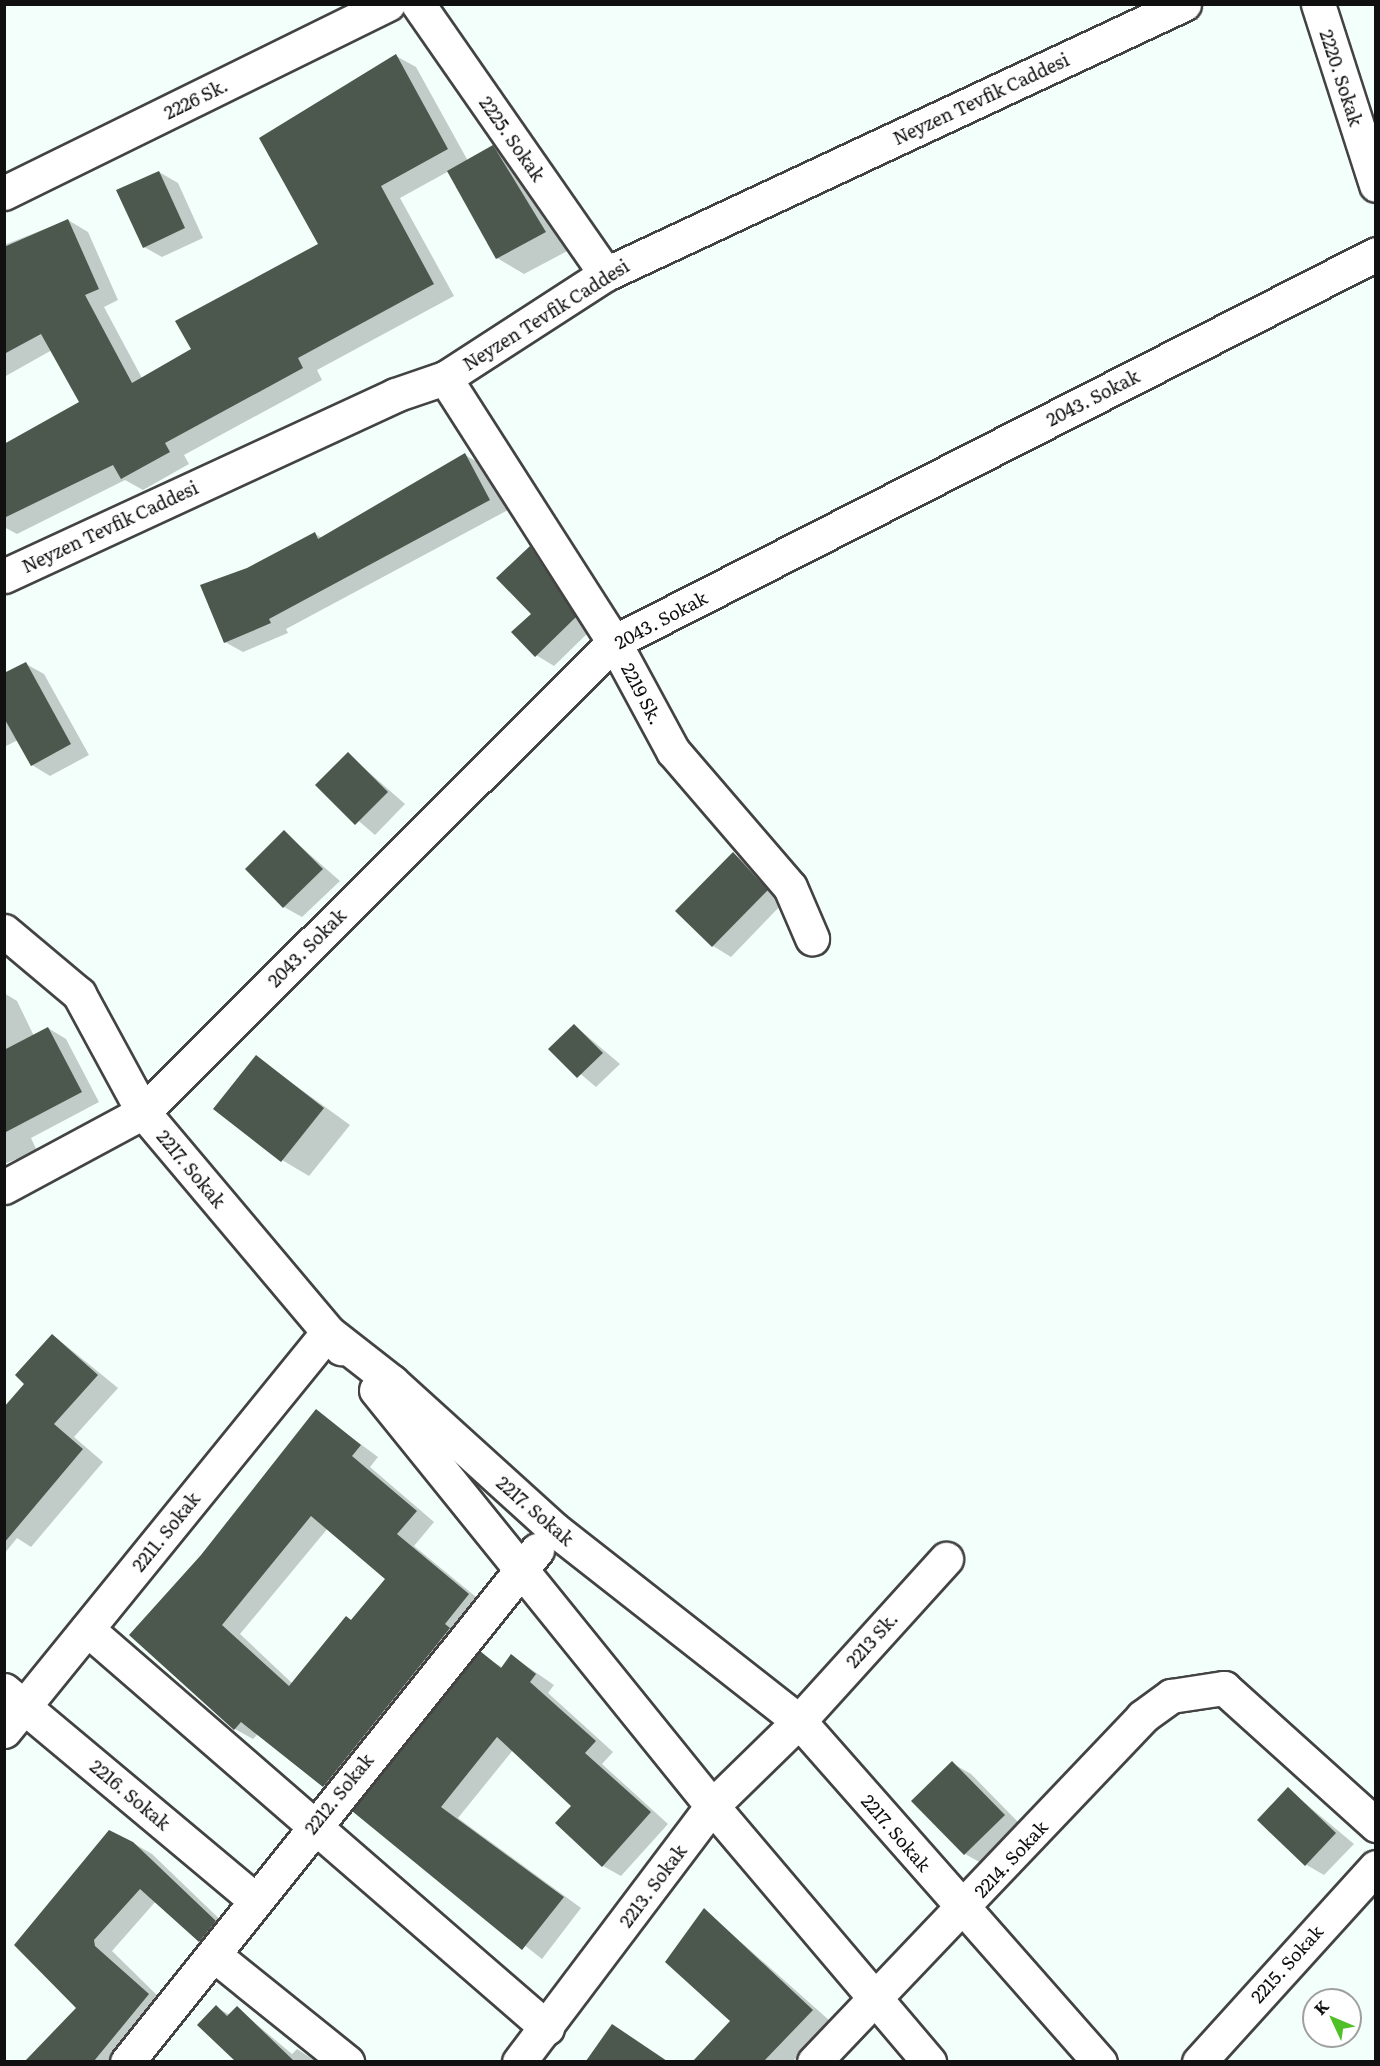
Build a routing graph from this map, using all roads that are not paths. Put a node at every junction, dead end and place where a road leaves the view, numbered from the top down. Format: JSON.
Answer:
{"nodes":[{"id":1,"x":388,"y":4,"type":"edge"},
{"id":2,"x":418,"y":4,"type":"edge"},
{"id":3,"x":1184,"y":4,"type":"edge"},
{"id":4,"x":1318,"y":4,"type":"edge"},
{"id":5,"x":1376,"y":185,"type":"edge"},
{"id":6,"x":4,"y":193,"type":"edge"},
{"id":7,"x":1376,"y":254,"type":"edge"},
{"id":8,"x":606,"y":274,"type":"junction"},
{"id":9,"x":445,"y":378,"type":"junction"},
{"id":10,"x":4,"y":576,"type":"edge"},
{"id":11,"x":614,"y":642,"type":"junction"},
{"id":12,"x":4,"y":932,"type":"edge"},
{"id":13,"x":812,"y":938,"type":"dead end"},
{"id":14,"x":142,"y":1112,"type":"junction"},
{"id":15,"x":4,"y":1187,"type":"edge"},
{"id":16,"x":328,"y":1332,"type":"junction"},
{"id":17,"x":554,"y":1529,"type":"junction"},
{"id":18,"x":946,"y":1559,"type":"dead end"},
{"id":19,"x":523,"y":1566,"type":"junction"},
{"id":20,"x":87,"y":1629,"type":"junction"},
{"id":21,"x":11,"y":1709,"type":"edge"},
{"id":22,"x":799,"y":1721,"type":"junction"},
{"id":23,"x":712,"y":1806,"type":"junction"},
{"id":24,"x":315,"y":1822,"type":"junction"},
{"id":25,"x":1376,"y":1825,"type":"edge"},
{"id":26,"x":1376,"y":1866,"type":"edge"},
{"id":27,"x":255,"y":1900,"type":"junction"},
{"id":28,"x":963,"y":1911,"type":"junction"},
{"id":29,"x":214,"y":1955,"type":"junction"},
{"id":30,"x":874,"y":1995,"type":"junction"},
{"id":31,"x":547,"y":2028,"type":"junction"},
{"id":32,"x":128,"y":2061,"type":"edge"},
{"id":33,"x":346,"y":2061,"type":"edge"},
{"id":34,"x":519,"y":2061,"type":"edge"},
{"id":35,"x":814,"y":2061,"type":"edge"},
{"id":36,"x":929,"y":2061,"type":"edge"},
{"id":37,"x":1101,"y":2061,"type":"edge"},
{"id":38,"x":1199,"y":2061,"type":"edge"}],
"edges":[{"from":1,"to":6,"type":"street","name":"2226 Sk."},
{"from":2,"to":8,"type":"street","name":"2225. Sokak"},
{"from":3,"to":8,"type":"street","name":"Neyzen Tevfik Caddesi"},
{"from":4,"to":5,"type":"street","name":"2220. Sokak"},
{"from":7,"to":11,"type":"street","name":"2043. Sokak"},
{"from":8,"to":9,"type":"street","name":"Neyzen Tevfik Caddesi"},
{"from":9,"to":10,"type":"street","name":"Neyzen Tevfik Caddesi"},
{"from":9,"to":11,"type":"street","name":"2219 Sk."},
{"from":11,"to":13,"type":"street","name":"2219 Sk."},
{"from":11,"to":14,"type":"street","name":"2043. Sokak"},
{"from":12,"to":14,"type":"street","name":"2217. Sokak"},
{"from":14,"to":15,"type":"street","name":"2043. Sokak"},
{"from":14,"to":16,"type":"street","name":"2217. Sokak"},
{"from":16,"to":17,"type":"street","name":"2217. Sokak"},
{"from":16,"to":19,"type":"street"},
{"from":16,"to":20,"type":"street","name":"2211. Sokak"},
{"from":17,"to":19,"type":"street","name":"2212. Sokak"},
{"from":17,"to":22,"type":"street","name":"2217. Sokak"},
{"from":18,"to":22,"type":"street","name":"2213 Sk."},
{"from":19,"to":23,"type":"street"},
{"from":19,"to":24,"type":"street","name":"2212. Sokak"},
{"from":20,"to":21,"type":"street","name":"2211. Sokak"},
{"from":20,"to":24,"type":"street"},
{"from":21,"to":27,"type":"street","name":"2216. Sokak"},
{"from":22,"to":23,"type":"street","name":"2213. Sokak"},
{"from":22,"to":28,"type":"street","name":"2217. Sokak"},
{"from":23,"to":30,"type":"street"},
{"from":23,"to":31,"type":"street","name":"2213. Sokak"},
{"from":24,"to":27,"type":"street","name":"2212. Sokak"},
{"from":24,"to":31,"type":"street"},
{"from":25,"to":28,"type":"street","name":"2214. Sokak"},
{"from":26,"to":38,"type":"street","name":"2215. Sokak"},
{"from":27,"to":29,"type":"street","name":"2212. Sokak"},
{"from":28,"to":30,"type":"street","name":"2214. Sokak"},
{"from":28,"to":37,"type":"street","name":"2217. Sokak"},
{"from":29,"to":32,"type":"street","name":"2212. Sokak"},
{"from":29,"to":33,"type":"street"},
{"from":30,"to":35,"type":"street","name":"2214. Sokak"},
{"from":30,"to":36,"type":"street"},
{"from":31,"to":34,"type":"street","name":"2213. Sokak"}]}
